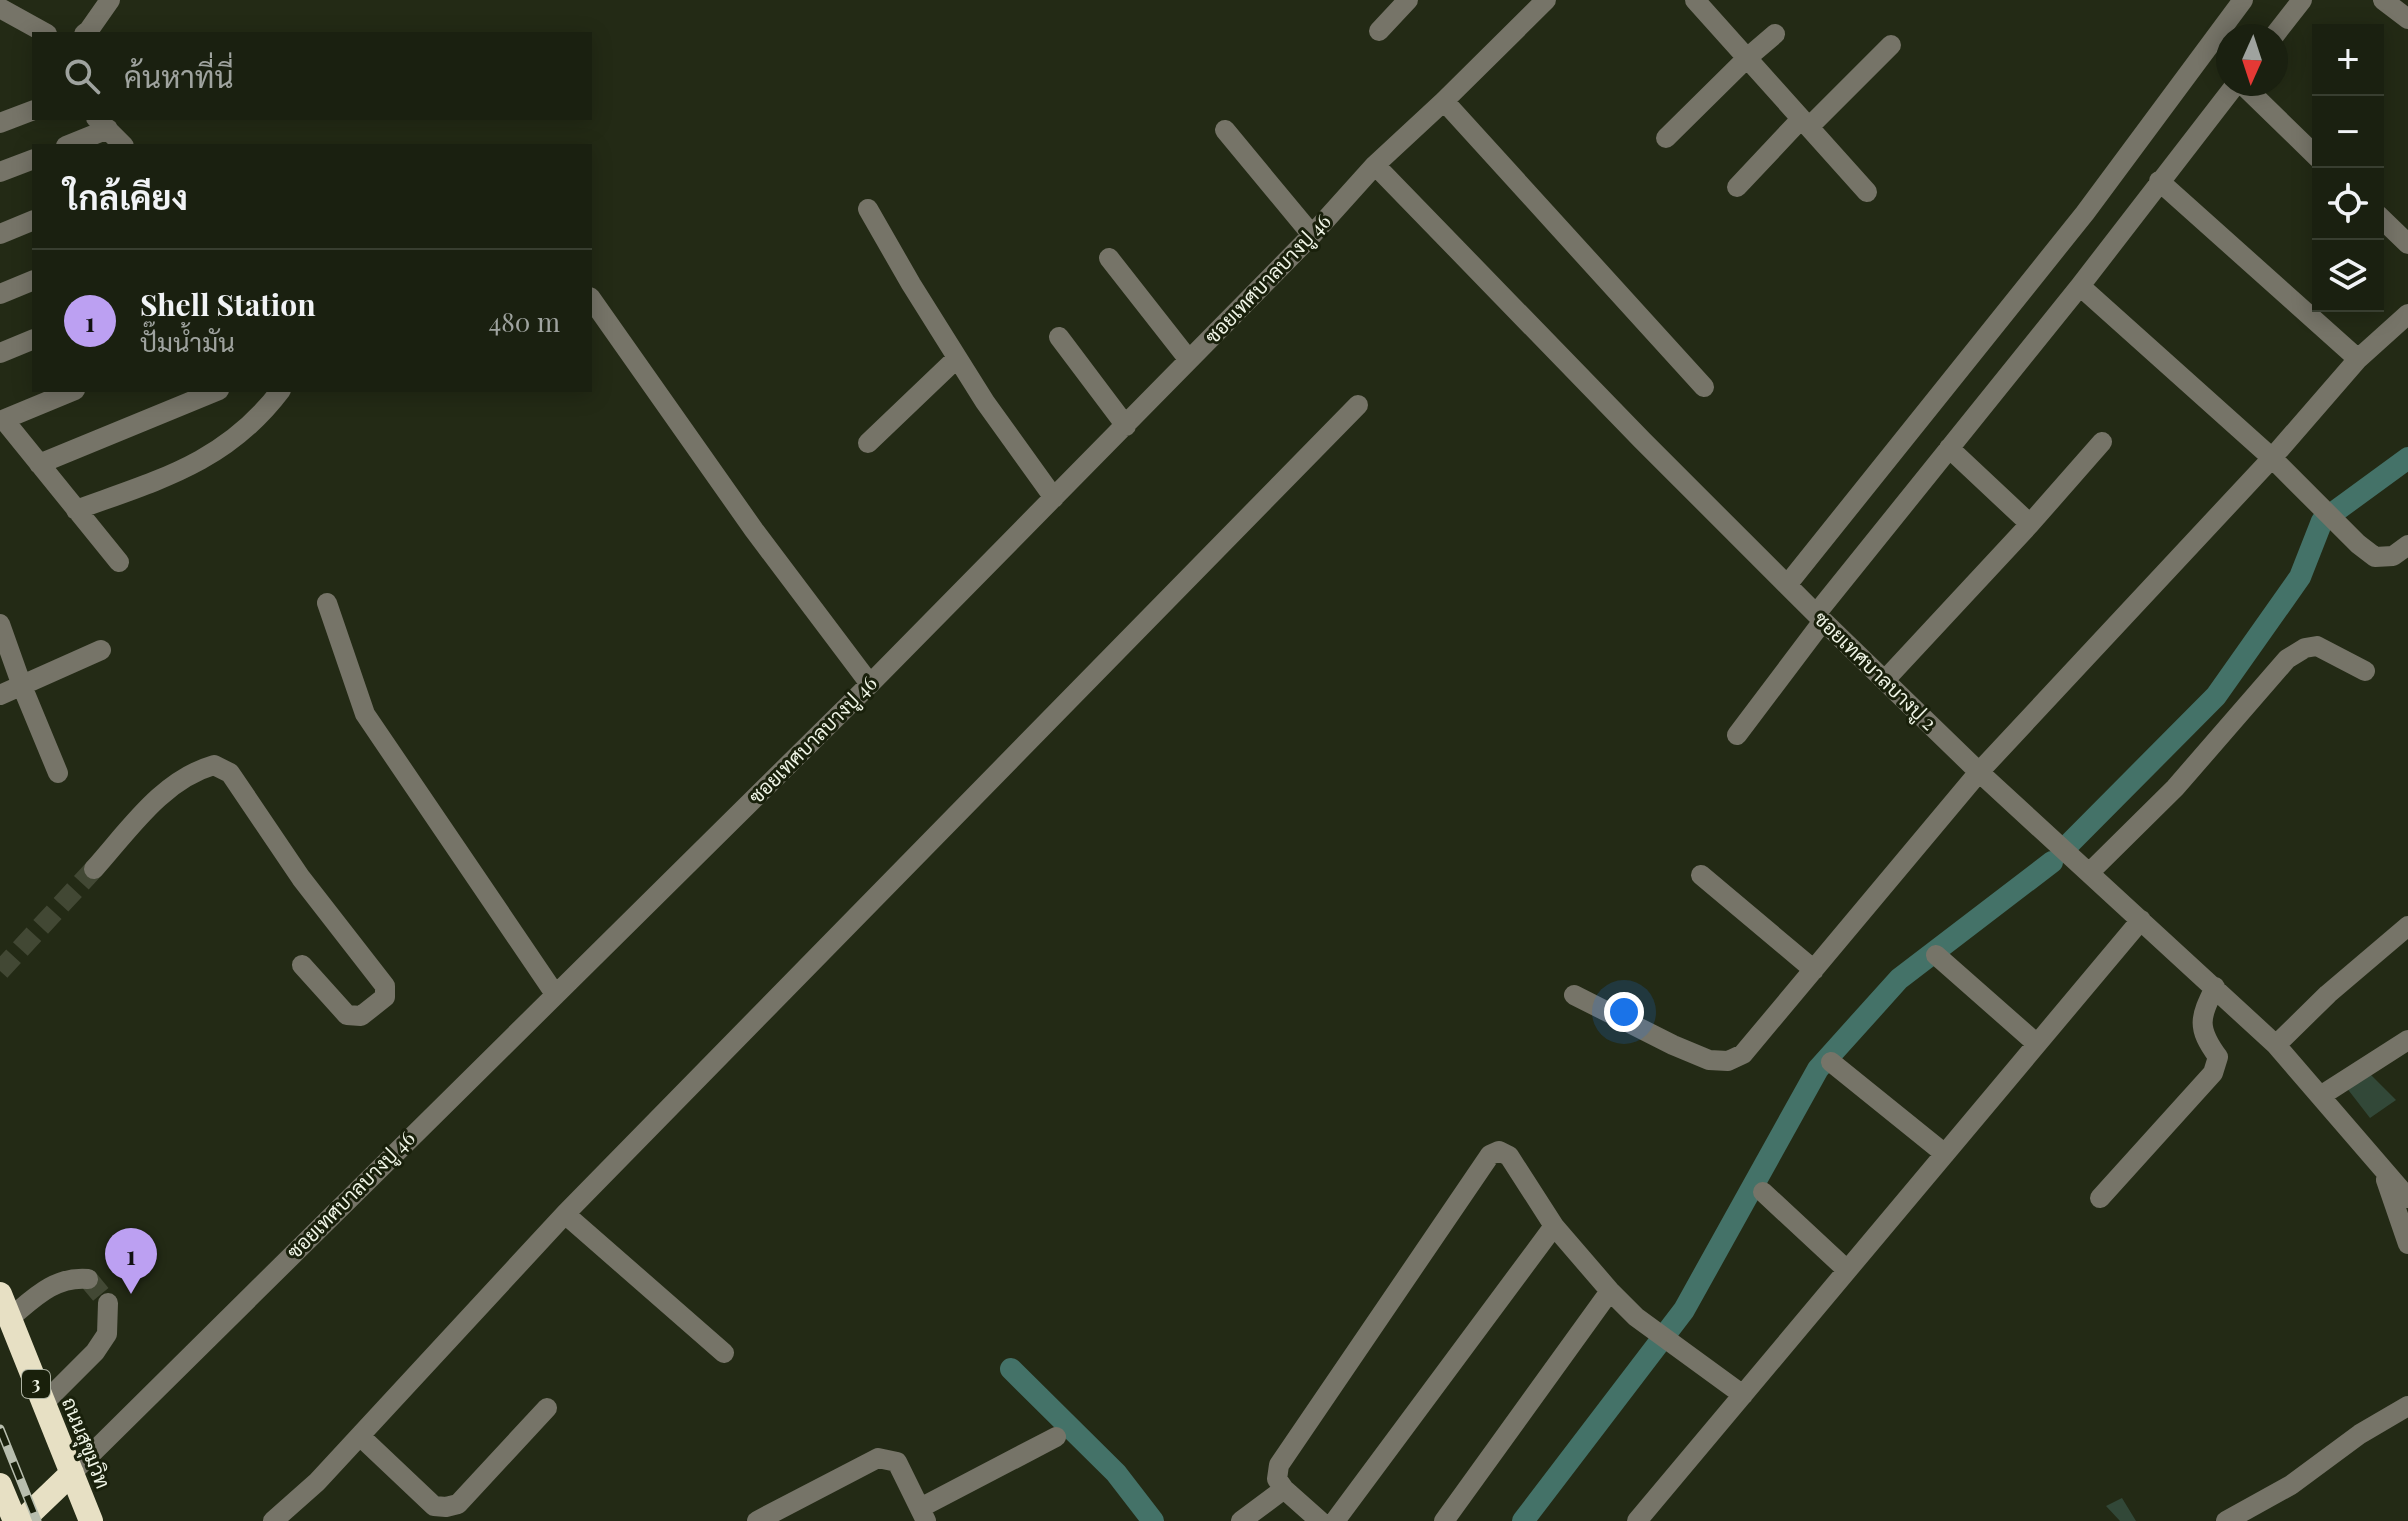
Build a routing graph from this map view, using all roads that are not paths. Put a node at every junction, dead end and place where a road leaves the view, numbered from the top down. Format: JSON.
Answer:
{"nodes":[{"id":1,"x":110,"y":0,"type":"edge"},
{"id":2,"x":1546,"y":0,"type":"edge"},
{"id":3,"x":1695,"y":0,"type":"edge"},
{"id":4,"x":2243,"y":0,"type":"edge"},
{"id":5,"x":2302,"y":0,"type":"edge"},
{"id":6,"x":2383,"y":0,"type":"edge"},
{"id":7,"x":1406,"y":1,"type":"edge"},
{"id":8,"x":0,"y":8,"type":"edge"},
{"id":9,"x":2408,"y":19,"type":"edge"},
{"id":10,"x":2283,"y":24,"type":"edge"},
{"id":11,"x":1379,"y":31,"type":"dead end"},
{"id":12,"x":43,"y":32,"type":"edge"},
{"id":13,"x":86,"y":32,"type":"edge"},
{"id":14,"x":1775,"y":34,"type":"dead end"},
{"id":15,"x":1891,"y":45,"type":"dead end"},
{"id":16,"x":1747,"y":58,"type":"junction"},
{"id":17,"x":2229,"y":96,"type":"edge"},
{"id":18,"x":2252,"y":96,"type":"edge"},
{"id":19,"x":1444,"y":101,"type":"junction"},
{"id":20,"x":32,"y":111,"type":"edge"},
{"id":21,"x":0,"y":123,"type":"edge"},
{"id":22,"x":1805,"y":123,"type":"junction"},
{"id":23,"x":102,"y":124,"type":"edge"},
{"id":24,"x":1225,"y":130,"type":"dead end"},
{"id":25,"x":1666,"y":138,"type":"dead end"},
{"id":26,"x":69,"y":144,"type":"edge"},
{"id":27,"x":122,"y":144,"type":"edge"},
{"id":28,"x":2312,"y":152,"type":"edge"},
{"id":29,"x":32,"y":160,"type":"edge"},
{"id":30,"x":1375,"y":165,"type":"junction"},
{"id":31,"x":0,"y":172,"type":"edge"},
{"id":32,"x":2159,"y":181,"type":"junction"},
{"id":33,"x":1737,"y":187,"type":"dead end"},
{"id":34,"x":1867,"y":192,"type":"dead end"},
{"id":35,"x":868,"y":209,"type":"dead end"},
{"id":36,"x":32,"y":221,"type":"edge"},
{"id":37,"x":2384,"y":221,"type":"edge"},
{"id":38,"x":0,"y":234,"type":"edge"},
{"id":39,"x":1312,"y":235,"type":"junction"},
{"id":40,"x":2408,"y":244,"type":"edge"},
{"id":41,"x":1109,"y":258,"type":"dead end"},
{"id":42,"x":32,"y":281,"type":"edge"},
{"id":43,"x":2080,"y":286,"type":"junction"},
{"id":44,"x":0,"y":294,"type":"edge"},
{"id":45,"x":592,"y":300,"type":"edge"},
{"id":46,"x":2408,"y":314,"type":"edge"},
{"id":47,"x":1059,"y":337,"type":"dead end"},
{"id":48,"x":32,"y":340,"type":"edge"},
{"id":49,"x":0,"y":353,"type":"edge"},
{"id":50,"x":957,"y":358,"type":"junction"},
{"id":51,"x":2358,"y":359,"type":"junction"},
{"id":52,"x":1189,"y":360,"type":"junction"},
{"id":53,"x":1704,"y":387,"type":"dead end"},
{"id":54,"x":70,"y":392,"type":"edge"},
{"id":55,"x":214,"y":392,"type":"edge"},
{"id":56,"x":279,"y":392,"type":"edge"},
{"id":57,"x":1358,"y":405,"type":"dead end"},
{"id":58,"x":2,"y":420,"type":"edge"},
{"id":59,"x":1126,"y":426,"type":"junction"},
{"id":60,"x":2102,"y":442,"type":"dead end"},
{"id":61,"x":868,"y":443,"type":"dead end"},
{"id":62,"x":1949,"y":448,"type":"junction"},
{"id":63,"x":2272,"y":458,"type":"junction"},
{"id":64,"x":39,"y":464,"type":"junction"},
{"id":65,"x":1054,"y":498,"type":"junction"},
{"id":66,"x":76,"y":510,"type":"junction"},
{"id":67,"x":2030,"y":524,"type":"junction"},
{"id":68,"x":2408,"y":545,"type":"edge"},
{"id":69,"x":119,"y":562,"type":"dead end"},
{"id":70,"x":1787,"y":585,"type":"junction"},
{"id":71,"x":327,"y":603,"type":"dead end"},
{"id":72,"x":1820,"y":618,"type":"junction"},
{"id":73,"x":0,"y":624,"type":"edge"},
{"id":74,"x":101,"y":650,"type":"dead end"},
{"id":75,"x":2365,"y":671,"type":"dead end"},
{"id":76,"x":1885,"y":680,"type":"junction"},
{"id":77,"x":870,"y":684,"type":"junction"},
{"id":78,"x":22,"y":686,"type":"junction"},
{"id":79,"x":0,"y":695,"type":"edge"},
{"id":80,"x":1737,"y":735,"type":"dead end"},
{"id":81,"x":1979,"y":772,"type":"junction"},
{"id":82,"x":58,"y":773,"type":"dead end"},
{"id":83,"x":94,"y":869,"type":"tunnel mouth"},
{"id":84,"x":2089,"y":873,"type":"junction"},
{"id":85,"x":1701,"y":875,"type":"dead end"},
{"id":86,"x":2141,"y":920,"type":"junction"},
{"id":87,"x":2408,"y":926,"type":"edge"},
{"id":88,"x":1936,"y":955,"type":"dead end"},
{"id":89,"x":302,"y":965,"type":"dead end"},
{"id":90,"x":1814,"y":970,"type":"junction"},
{"id":91,"x":2215,"y":987,"type":"junction"},
{"id":92,"x":555,"y":994,"type":"junction"},
{"id":93,"x":1574,"y":995,"type":"dead end"},
{"id":94,"x":2408,"y":1040,"type":"edge"},
{"id":95,"x":2037,"y":1044,"type":"junction"},
{"id":96,"x":2276,"y":1045,"type":"junction"},
{"id":97,"x":1831,"y":1062,"type":"dead end"},
{"id":98,"x":2322,"y":1095,"type":"junction"},
{"id":99,"x":1945,"y":1154,"type":"junction"},
{"id":100,"x":2396,"y":1181,"type":"edge"},
{"id":101,"x":1763,"y":1192,"type":"dead end"},
{"id":102,"x":2100,"y":1198,"type":"dead end"},
{"id":103,"x":565,"y":1214,"type":"junction"},
{"id":104,"x":1554,"y":1226,"type":"junction"},
{"id":105,"x":2408,"y":1244,"type":"edge"},
{"id":106,"x":1847,"y":1270,"type":"junction"},
{"id":107,"x":88,"y":1279,"type":"dead end"},
{"id":108,"x":1610,"y":1291,"type":"junction"},
{"id":109,"x":0,"y":1294,"type":"edge"},
{"id":110,"x":108,"y":1303,"type":"dead end"},
{"id":111,"x":10,"y":1318,"type":"junction"},
{"id":112,"x":724,"y":1353,"type":"dead end"},
{"id":113,"x":1743,"y":1395,"type":"junction"},
{"id":114,"x":44,"y":1403,"type":"junction"},
{"id":115,"x":2408,"y":1406,"type":"edge"},
{"id":116,"x":547,"y":1408,"type":"dead end"},
{"id":117,"x":360,"y":1436,"type":"junction"},
{"id":118,"x":1056,"y":1437,"type":"dead end"},
{"id":119,"x":72,"y":1473,"type":"junction"},
{"id":120,"x":0,"y":1485,"type":"edge"},
{"id":121,"x":1284,"y":1489,"type":"junction"},
{"id":122,"x":923,"y":1514,"type":"edge"},
{"id":123,"x":15,"y":1521,"type":"edge"},
{"id":124,"x":22,"y":1521,"type":"edge"},
{"id":125,"x":91,"y":1521,"type":"edge"},
{"id":126,"x":273,"y":1521,"type":"edge"},
{"id":127,"x":757,"y":1521,"type":"edge"},
{"id":128,"x":1241,"y":1521,"type":"edge"},
{"id":129,"x":1320,"y":1521,"type":"edge"},
{"id":130,"x":1335,"y":1521,"type":"edge"},
{"id":131,"x":1444,"y":1521,"type":"edge"},
{"id":132,"x":1637,"y":1521,"type":"edge"},
{"id":133,"x":2226,"y":1521,"type":"edge"}],
"edges":[{"from":1,"to":13,"type":"street"},
{"from":2,"to":19,"type":"street","name":"ซอยเทศบาลบางปู 46"},
{"from":3,"to":16,"type":"street"},
{"from":4,"to":70,"type":"street"},
{"from":5,"to":10,"type":"street"},
{"from":6,"to":9,"type":"street"},
{"from":7,"to":11,"type":"street"},
{"from":8,"to":12,"type":"street"},
{"from":14,"to":16,"type":"street"},
{"from":15,"to":22,"type":"street"},
{"from":16,"to":22,"type":"street"},
{"from":16,"to":25,"type":"street"},
{"from":17,"to":32,"type":"street"},
{"from":18,"to":28,"type":"street"},
{"from":19,"to":30,"type":"street","name":"ซอยเทศบาลบางปู 46"},
{"from":19,"to":53,"type":"street"},
{"from":20,"to":21,"type":"street"},
{"from":22,"to":33,"type":"street"},
{"from":22,"to":34,"type":"street"},
{"from":23,"to":26,"type":"street"},
{"from":23,"to":27,"type":"street"},
{"from":24,"to":39,"type":"street"},
{"from":29,"to":31,"type":"street"},
{"from":30,"to":39,"type":"street","name":"ซอยเทศบาลบางปู 46"},
{"from":30,"to":70,"type":"street","name":"ซอยเทศบาลบางปู 2"},
{"from":32,"to":43,"type":"street"},
{"from":32,"to":51,"type":"street"},
{"from":35,"to":50,"type":"street"},
{"from":36,"to":38,"type":"street"},
{"from":37,"to":40,"type":"street"},
{"from":39,"to":52,"type":"street","name":"ซอยเทศบาลบางปู 46"},
{"from":41,"to":52,"type":"street"},
{"from":42,"to":44,"type":"street"},
{"from":43,"to":62,"type":"street"},
{"from":43,"to":63,"type":"street"},
{"from":45,"to":77,"type":"street"},
{"from":46,"to":51,"type":"street"},
{"from":47,"to":59,"type":"street"},
{"from":48,"to":49,"type":"street"},
{"from":50,"to":61,"type":"street"},
{"from":50,"to":65,"type":"street"},
{"from":51,"to":63,"type":"street"},
{"from":52,"to":59,"type":"street","name":"ซอยเทศบาลบางปู 46"},
{"from":54,"to":58,"type":"street"},
{"from":55,"to":64,"type":"street"},
{"from":56,"to":66,"type":"street"},
{"from":57,"to":103,"type":"street"},
{"from":58,"to":64,"type":"street"},
{"from":59,"to":65,"type":"street","name":"ซอยเทศบาลบางปู 46"},
{"from":60,"to":67,"type":"street"},
{"from":62,"to":67,"type":"street"},
{"from":62,"to":72,"type":"street"},
{"from":63,"to":68,"type":"street"},
{"from":63,"to":81,"type":"street"},
{"from":64,"to":66,"type":"street"},
{"from":65,"to":77,"type":"street","name":"ซอยเทศบาลบางปู 46"},
{"from":66,"to":69,"type":"street"},
{"from":67,"to":76,"type":"street"},
{"from":70,"to":72,"type":"street","name":"ซอยเทศบาลบางปู 2"},
{"from":71,"to":92,"type":"street"},
{"from":72,"to":76,"type":"street","name":"ซอยเทศบาลบางปู 2"},
{"from":72,"to":80,"type":"street"},
{"from":73,"to":78,"type":"street"},
{"from":74,"to":78,"type":"street"},
{"from":75,"to":84,"type":"street"},
{"from":76,"to":81,"type":"street","name":"ซอยเทศบาลบางปู 2"},
{"from":77,"to":92,"type":"street","name":"ซอยเทศบาลบางปู 46"},
{"from":78,"to":79,"type":"street"},
{"from":78,"to":82,"type":"street"},
{"from":81,"to":84,"type":"street","name":"ซอยเทศบาลบางปู 2"},
{"from":81,"to":90,"type":"street"},
{"from":83,"to":89,"type":"street"},
{"from":84,"to":86,"type":"street","name":"ซอยเทศบาลบางปู 2"},
{"from":85,"to":90,"type":"street"},
{"from":86,"to":91,"type":"street","name":"ซอยเทศบาลบางปู 2"},
{"from":86,"to":95,"type":"street"},
{"from":87,"to":96,"type":"street"},
{"from":88,"to":95,"type":"street"},
{"from":90,"to":93,"type":"street"},
{"from":91,"to":96,"type":"street","name":"ซอยเทศบาลบางปู 2"},
{"from":91,"to":102,"type":"street"},
{"from":92,"to":119,"type":"street","name":"ซอยเทศบาลบางปู 46"},
{"from":94,"to":98,"type":"street"},
{"from":95,"to":99,"type":"street"},
{"from":96,"to":98,"type":"street","name":"ซอยเทศบาลบางปู 2"},
{"from":97,"to":99,"type":"street"},
{"from":98,"to":100,"type":"street","name":"ซอยเทศบาลบางปู 2"},
{"from":99,"to":106,"type":"street"},
{"from":100,"to":105,"type":"street","name":"ซอยเทศบาลบางปู 2"},
{"from":101,"to":106,"type":"street"},
{"from":103,"to":112,"type":"street"},
{"from":103,"to":117,"type":"street"},
{"from":104,"to":108,"type":"street"},
{"from":104,"to":121,"type":"street"},
{"from":104,"to":130,"type":"street"},
{"from":106,"to":113,"type":"street"},
{"from":107,"to":111,"type":"street"},
{"from":108,"to":113,"type":"street"},
{"from":108,"to":131,"type":"street"},
{"from":109,"to":111,"type":"highway","name":"ถนนสุขุมวิท","number":"3"},
{"from":110,"to":114,"type":"street"},
{"from":111,"to":114,"type":"highway","name":"ถนนสุขุมวิท","number":"3"},
{"from":113,"to":132,"type":"street"},
{"from":114,"to":119,"type":"highway","name":"ถนนสุขุมวิท","number":"3"},
{"from":115,"to":133,"type":"street"},
{"from":116,"to":117,"type":"street"},
{"from":117,"to":126,"type":"street"},
{"from":118,"to":122,"type":"street"},
{"from":119,"to":124,"type":"highway"},
{"from":119,"to":125,"type":"highway","name":"ถนนสุขุมวิท","number":"3"},
{"from":120,"to":123,"type":"highway"},
{"from":121,"to":128,"type":"street"},
{"from":121,"to":129,"type":"street"},
{"from":122,"to":127,"type":"street"}]}
